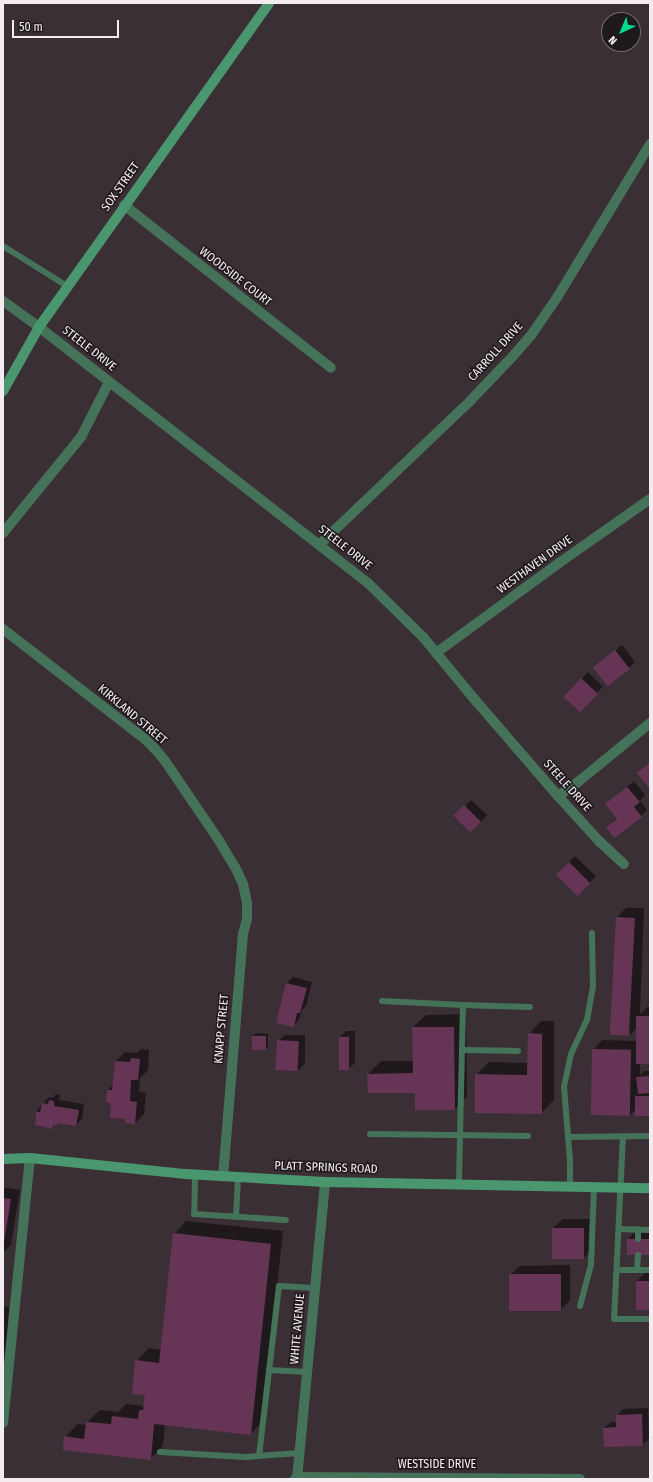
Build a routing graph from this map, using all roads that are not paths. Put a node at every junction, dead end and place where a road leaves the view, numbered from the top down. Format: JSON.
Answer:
{"nodes":[{"id":1,"x":269,"y":3,"type":"edge"},
{"id":2,"x":650,"y":144,"type":"edge"},
{"id":3,"x":124,"y":205,"type":"junction"},
{"id":4,"x":3,"y":246,"type":"edge"},
{"id":5,"x":67,"y":286,"type":"junction"},
{"id":6,"x":3,"y":301,"type":"edge"},
{"id":7,"x":39,"y":327,"type":"junction"},
{"id":8,"x":331,"y":368,"type":"dead end"},
{"id":9,"x":109,"y":382,"type":"junction"},
{"id":10,"x":3,"y":391,"type":"edge"},
{"id":11,"x":650,"y":499,"type":"edge"},
{"id":12,"x":3,"y":533,"type":"edge"},
{"id":13,"x":320,"y":544,"type":"junction"},
{"id":14,"x":3,"y":629,"type":"edge"},
{"id":15,"x":436,"y":653,"type":"junction"},
{"id":16,"x":650,"y":723,"type":"edge"},
{"id":17,"x":558,"y":796,"type":"junction"},
{"id":18,"x":624,"y":864,"type":"dead end"},
{"id":19,"x":243,"y":884,"type":"joint"},
{"id":20,"x":592,"y":933,"type":"dead end"},
{"id":21,"x":382,"y":1001,"type":"dead end"},
{"id":22,"x":463,"y":1005,"type":"junction"},
{"id":23,"x":530,"y":1007,"type":"dead end"},
{"id":24,"x":463,"y":1050,"type":"junction"},
{"id":25,"x":518,"y":1051,"type":"dead end"},
{"id":26,"x":370,"y":1134,"type":"dead end"},
{"id":27,"x":461,"y":1135,"type":"junction"},
{"id":28,"x":528,"y":1136,"type":"dead end"},
{"id":29,"x":623,"y":1136,"type":"junction"},
{"id":30,"x":650,"y":1136,"type":"edge"},
{"id":31,"x":568,"y":1137,"type":"junction"},
{"id":32,"x":3,"y":1158,"type":"edge"},
{"id":33,"x":30,"y":1158,"type":"junction"},
{"id":34,"x":195,"y":1175,"type":"junction"},
{"id":35,"x":223,"y":1176,"type":"junction"},
{"id":36,"x":238,"y":1177,"type":"junction"},
{"id":37,"x":325,"y":1182,"type":"junction"},
{"id":38,"x":459,"y":1184,"type":"junction"},
{"id":39,"x":570,"y":1186,"type":"junction"},
{"id":40,"x":594,"y":1186,"type":"junction"},
{"id":41,"x":621,"y":1187,"type":"junction"},
{"id":42,"x":650,"y":1188,"type":"edge"},
{"id":43,"x":236,"y":1217,"type":"junction"},
{"id":44,"x":286,"y":1220,"type":"dead end"},
{"id":45,"x":619,"y":1229,"type":"junction"},
{"id":46,"x":638,"y":1229,"type":"junction"},
{"id":47,"x":650,"y":1230,"type":"edge"},
{"id":48,"x":638,"y":1239,"type":"dead end"},
{"id":49,"x":638,"y":1255,"type":"dead end"},
{"id":50,"x":617,"y":1270,"type":"junction"},
{"id":51,"x":638,"y":1270,"type":"junction"},
{"id":52,"x":650,"y":1270,"type":"edge"},
{"id":53,"x":315,"y":1288,"type":"junction"},
{"id":54,"x":580,"y":1306,"type":"dead end"},
{"id":55,"x":650,"y":1319,"type":"edge"},
{"id":56,"x":269,"y":1370,"type":"junction"},
{"id":57,"x":307,"y":1372,"type":"junction"},
{"id":58,"x":3,"y":1422,"type":"edge"},
{"id":59,"x":160,"y":1452,"type":"dead end"},
{"id":60,"x":299,"y":1453,"type":"junction"},
{"id":61,"x":259,"y":1456,"type":"junction"},
{"id":62,"x":296,"y":1478,"type":"edge"},
{"id":63,"x":580,"y":1479,"type":"edge"}],
"edges":[{"from":1,"to":3,"type":"main road","name":"SOX STREET"},
{"from":2,"to":13,"type":"street","name":"CARROLL DRIVE"},
{"from":3,"to":5,"type":"main road","name":"SOX STREET"},
{"from":3,"to":8,"type":"street","name":"WOODSIDE COURT"},
{"from":4,"to":5,"type":"lane"},
{"from":5,"to":7,"type":"main road","name":"SOX STREET"},
{"from":6,"to":7,"type":"street","name":"STEELE DRIVE"},
{"from":7,"to":9,"type":"street","name":"STEELE DRIVE"},
{"from":7,"to":10,"type":"main road","name":"SOX STREET"},
{"from":9,"to":12,"type":"street"},
{"from":9,"to":13,"type":"street","name":"STEELE DRIVE"},
{"from":11,"to":15,"type":"street","name":"WESTHAVEN DRIVE"},
{"from":13,"to":15,"type":"street","name":"STEELE DRIVE"},
{"from":14,"to":19,"type":"street","name":"KIRKLAND STREET"},
{"from":15,"to":17,"type":"street","name":"STEELE DRIVE"},
{"from":16,"to":17,"type":"street"},
{"from":17,"to":18,"type":"street","name":"STEELE DRIVE"},
{"from":19,"to":35,"type":"street","name":"KNAPP STREET"},
{"from":20,"to":31,"type":"lane"},
{"from":21,"to":22,"type":"lane"},
{"from":22,"to":23,"type":"lane"},
{"from":22,"to":24,"type":"lane"},
{"from":24,"to":25,"type":"lane"},
{"from":24,"to":27,"type":"lane"},
{"from":26,"to":27,"type":"lane"},
{"from":27,"to":28,"type":"lane"},
{"from":27,"to":38,"type":"lane"},
{"from":29,"to":30,"type":"lane"},
{"from":29,"to":31,"type":"lane"},
{"from":29,"to":41,"type":"lane"},
{"from":31,"to":39,"type":"lane"},
{"from":32,"to":33,"type":"main road","name":"PLATT SPRINGS ROAD"},
{"from":33,"to":34,"type":"main road","name":"PLATT SPRINGS ROAD"},
{"from":33,"to":58,"type":"street"},
{"from":34,"to":35,"type":"main road","name":"PLATT SPRINGS ROAD"},
{"from":34,"to":43,"type":"lane"},
{"from":35,"to":36,"type":"main road","name":"PLATT SPRINGS ROAD"},
{"from":36,"to":37,"type":"main road","name":"PLATT SPRINGS ROAD"},
{"from":36,"to":43,"type":"lane"},
{"from":37,"to":38,"type":"main road","name":"PLATT SPRINGS ROAD"},
{"from":37,"to":53,"type":"street","name":"WHITE AVENUE"},
{"from":38,"to":39,"type":"main road","name":"PLATT SPRINGS ROAD"},
{"from":39,"to":40,"type":"main road","name":"PLATT SPRINGS ROAD"},
{"from":40,"to":41,"type":"main road","name":"PLATT SPRINGS ROAD"},
{"from":40,"to":54,"type":"lane"},
{"from":41,"to":42,"type":"main road","name":"PLATT SPRINGS ROAD"},
{"from":41,"to":45,"type":"lane"},
{"from":43,"to":44,"type":"lane"},
{"from":45,"to":46,"type":"lane"},
{"from":45,"to":50,"type":"lane"},
{"from":46,"to":47,"type":"lane"},
{"from":46,"to":48,"type":"lane"},
{"from":49,"to":51,"type":"lane"},
{"from":50,"to":51,"type":"lane"},
{"from":50,"to":55,"type":"lane"},
{"from":51,"to":52,"type":"lane"},
{"from":53,"to":56,"type":"lane"},
{"from":53,"to":57,"type":"street","name":"WHITE AVENUE"},
{"from":56,"to":57,"type":"lane"},
{"from":56,"to":61,"type":"lane"},
{"from":57,"to":60,"type":"street","name":"WHITE AVENUE"},
{"from":59,"to":61,"type":"lane"},
{"from":60,"to":61,"type":"lane"},
{"from":60,"to":62,"type":"street","name":"WHITE AVENUE"},
{"from":62,"to":63,"type":"street","name":"WESTSIDE DRIVE"}]}
